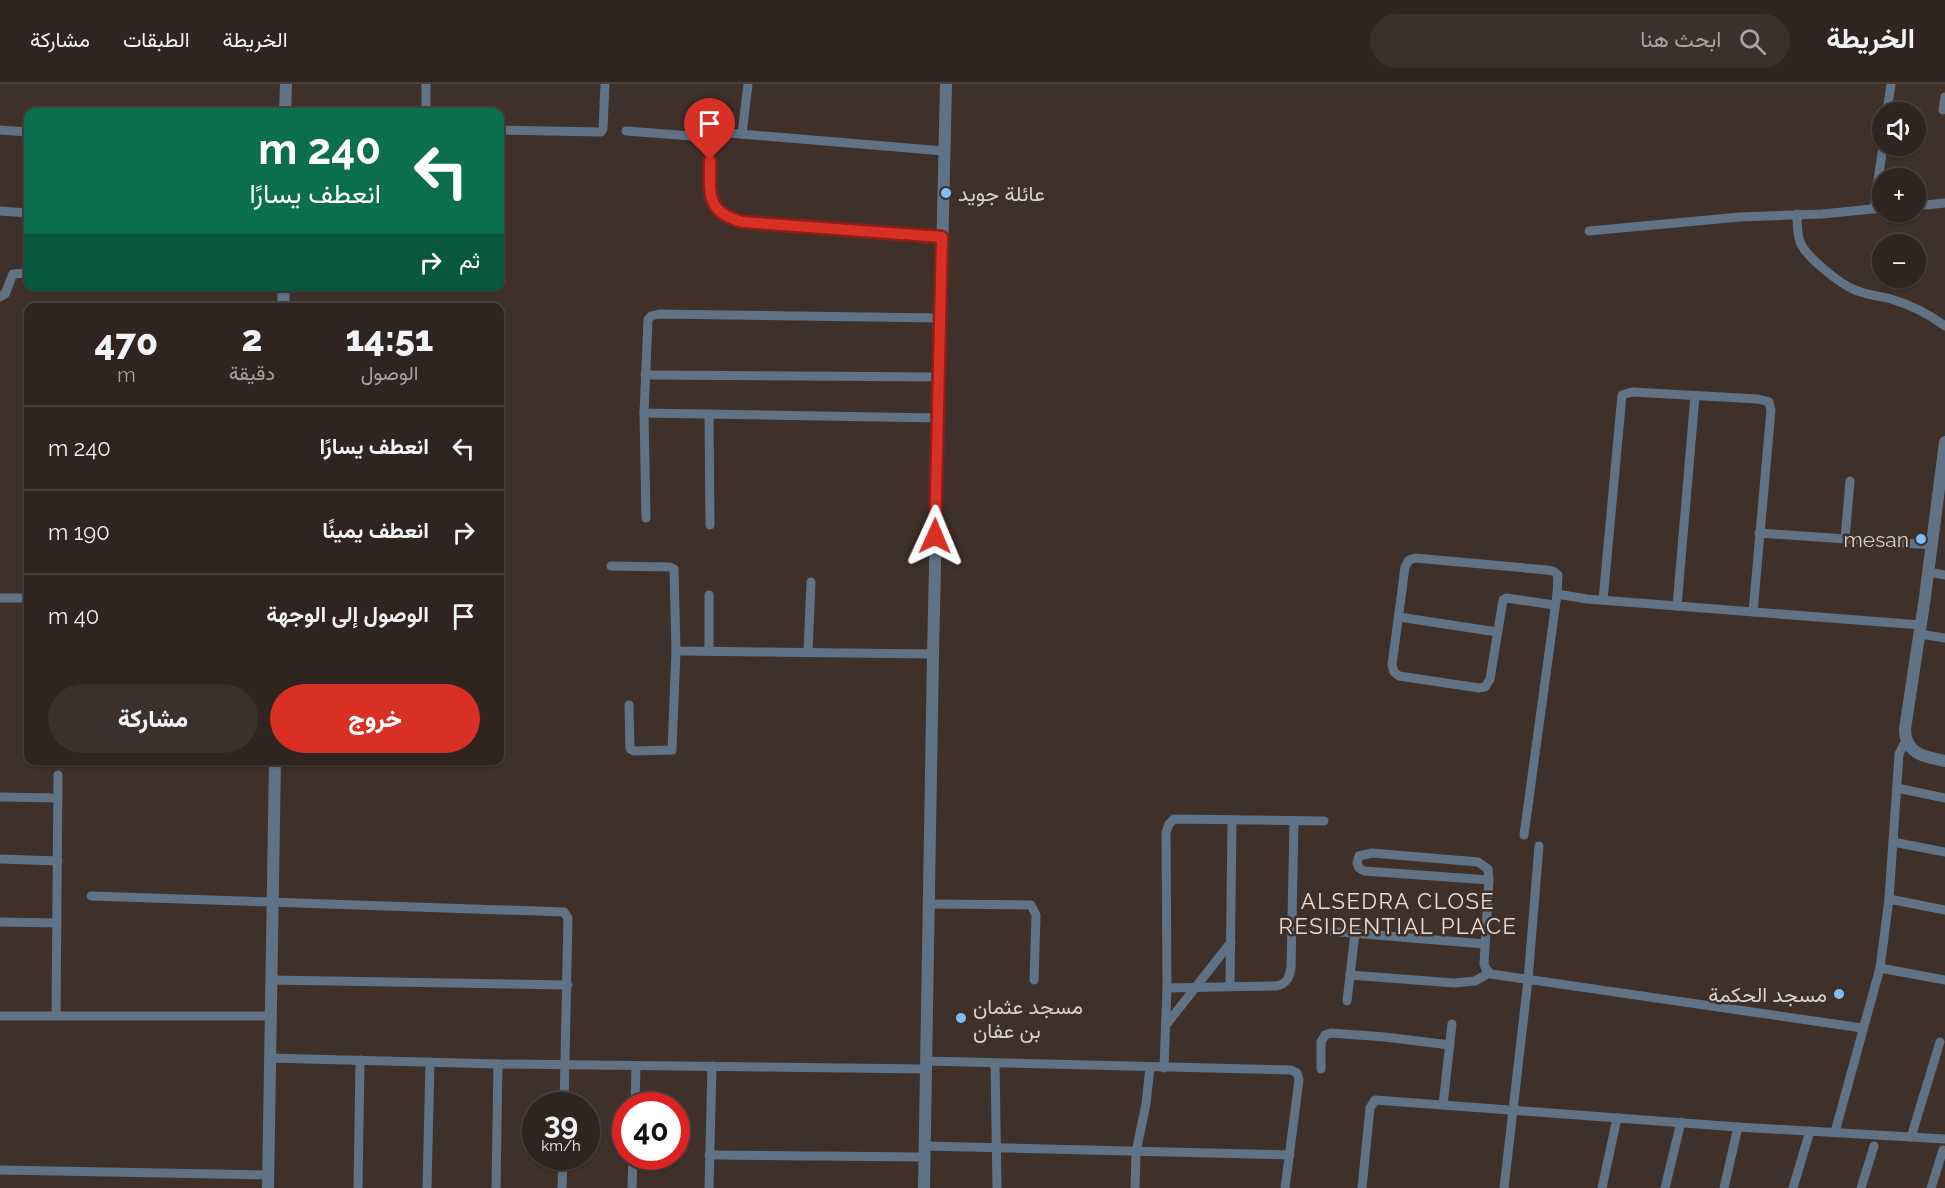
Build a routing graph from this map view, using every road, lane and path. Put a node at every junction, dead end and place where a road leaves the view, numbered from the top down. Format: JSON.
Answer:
{"nodes":[{"id":1,"x":286,"y":84,"type":"edge"},
{"id":2,"x":426,"y":84,"type":"edge"},
{"id":3,"x":605,"y":84,"type":"edge"},
{"id":4,"x":748,"y":84,"type":"edge"},
{"id":5,"x":946,"y":84,"type":"edge"},
{"id":6,"x":1891,"y":84,"type":"edge"},
{"id":7,"x":1945,"y":97,"type":"edge"},
{"id":8,"x":1888,"y":102,"type":"edge"},
{"id":9,"x":285,"y":108,"type":"edge"},
{"id":10,"x":426,"y":108,"type":"edge"},
{"id":11,"x":1943,"y":110,"type":"dead end"},
{"id":12,"x":0,"y":130,"type":"edge"},
{"id":13,"x":504,"y":130,"type":"edge"},
{"id":14,"x":626,"y":131,"type":"dead end"},
{"id":15,"x":24,"y":132,"type":"edge"},
{"id":16,"x":742,"y":134,"type":"junction"},
{"id":17,"x":709,"y":140,"type":"junction"},
{"id":18,"x":944,"y":151,"type":"junction"},
{"id":19,"x":1945,"y":203,"type":"edge"},
{"id":20,"x":1926,"y":205,"type":"edge"},
{"id":21,"x":1872,"y":209,"type":"edge"},
{"id":22,"x":0,"y":212,"type":"edge"},
{"id":23,"x":24,"y":213,"type":"edge"},
{"id":24,"x":1797,"y":214,"type":"junction"},
{"id":25,"x":1589,"y":231,"type":"dead end"},
{"id":26,"x":942,"y":237,"type":"junction"},
{"id":27,"x":24,"y":273,"type":"edge"},
{"id":28,"x":0,"y":297,"type":"edge"},
{"id":29,"x":940,"y":318,"type":"junction"},
{"id":30,"x":1945,"y":326,"type":"edge"},
{"id":31,"x":645,"y":375,"type":"junction"},
{"id":32,"x":939,"y":377,"type":"junction"},
{"id":33,"x":1695,"y":396,"type":"junction"},
{"id":34,"x":644,"y":413,"type":"junction"},
{"id":35,"x":709,"y":414,"type":"junction"},
{"id":36,"x":938,"y":418,"type":"junction"},
{"id":37,"x":1945,"y":442,"type":"edge"},
{"id":38,"x":1850,"y":481,"type":"dead end"},
{"id":39,"x":646,"y":518,"type":"dead end"},
{"id":40,"x":710,"y":525,"type":"dead end"},
{"id":41,"x":1759,"y":533,"type":"junction"},
{"id":42,"x":1845,"y":539,"type":"junction"},
{"id":43,"x":1932,"y":545,"type":"junction"},
{"id":44,"x":611,"y":566,"type":"dead end"},
{"id":45,"x":1929,"y":572,"type":"junction"},
{"id":46,"x":1945,"y":575,"type":"edge"},
{"id":47,"x":811,"y":582,"type":"dead end"},
{"id":48,"x":1557,"y":594,"type":"junction"},
{"id":49,"x":709,"y":596,"type":"dead end"},
{"id":50,"x":0,"y":598,"type":"edge"},
{"id":51,"x":24,"y":598,"type":"edge"},
{"id":52,"x":1603,"y":600,"type":"junction"},
{"id":53,"x":1556,"y":605,"type":"junction"},
{"id":54,"x":1677,"y":606,"type":"junction"},
{"id":55,"x":1753,"y":612,"type":"junction"},
{"id":56,"x":1399,"y":617,"type":"junction"},
{"id":57,"x":1920,"y":629,"type":"junction"},
{"id":58,"x":1497,"y":632,"type":"junction"},
{"id":59,"x":1945,"y":638,"type":"edge"},
{"id":60,"x":676,"y":651,"type":"junction"},
{"id":61,"x":709,"y":651,"type":"junction"},
{"id":62,"x":808,"y":652,"type":"junction"},
{"id":63,"x":933,"y":654,"type":"junction"},
{"id":64,"x":629,"y":705,"type":"dead end"},
{"id":65,"x":1908,"y":745,"type":"junction"},
{"id":66,"x":1945,"y":761,"type":"edge"},
{"id":67,"x":274,"y":765,"type":"edge"},
{"id":68,"x":58,"y":775,"type":"dead end"},
{"id":69,"x":1897,"y":788,"type":"junction"},
{"id":70,"x":0,"y":797,"type":"edge"},
{"id":71,"x":58,"y":798,"type":"junction"},
{"id":72,"x":1945,"y":798,"type":"edge"},
{"id":73,"x":1232,"y":820,"type":"junction"},
{"id":74,"x":1324,"y":821,"type":"dead end"},
{"id":75,"x":1294,"y":822,"type":"junction"},
{"id":76,"x":1524,"y":835,"type":"dead end"},
{"id":77,"x":1893,"y":842,"type":"junction"},
{"id":78,"x":1539,"y":846,"type":"dead end"},
{"id":79,"x":1945,"y":852,"type":"edge"},
{"id":80,"x":0,"y":859,"type":"edge"},
{"id":81,"x":58,"y":861,"type":"junction"},
{"id":82,"x":1489,"y":880,"type":"junction"},
{"id":83,"x":92,"y":896,"type":"dead end"},
{"id":84,"x":1889,"y":899,"type":"junction"},
{"id":85,"x":272,"y":903,"type":"junction"},
{"id":86,"x":929,"y":904,"type":"junction"},
{"id":87,"x":1945,"y":910,"type":"edge"},
{"id":88,"x":0,"y":922,"type":"edge"},
{"id":89,"x":57,"y":922,"type":"junction"},
{"id":90,"x":1327,"y":931,"type":"dead end"},
{"id":91,"x":1355,"y":933,"type":"junction"},
{"id":92,"x":1231,"y":942,"type":"junction"},
{"id":93,"x":1485,"y":944,"type":"junction"},
{"id":94,"x":1880,"y":968,"type":"junction"},
{"id":95,"x":1489,"y":973,"type":"junction"},
{"id":96,"x":1350,"y":975,"type":"junction"},
{"id":97,"x":271,"y":980,"type":"junction"},
{"id":98,"x":1035,"y":980,"type":"dead end"},
{"id":99,"x":1528,"y":980,"type":"junction"},
{"id":100,"x":1945,"y":980,"type":"edge"},
{"id":101,"x":568,"y":985,"type":"junction"},
{"id":102,"x":1230,"y":986,"type":"junction"},
{"id":103,"x":1195,"y":987,"type":"junction"},
{"id":104,"x":1167,"y":988,"type":"junction"},
{"id":105,"x":1347,"y":1001,"type":"dead end"},
{"id":106,"x":0,"y":1016,"type":"edge"},
{"id":107,"x":56,"y":1016,"type":"junction"},
{"id":108,"x":271,"y":1016,"type":"junction"},
{"id":109,"x":1452,"y":1024,"type":"dead end"},
{"id":110,"x":1166,"y":1025,"type":"junction"},
{"id":111,"x":1862,"y":1029,"type":"junction"},
{"id":112,"x":1940,"y":1042,"type":"dead end"},
{"id":113,"x":1450,"y":1046,"type":"junction"},
{"id":114,"x":269,"y":1058,"type":"junction"},
{"id":115,"x":360,"y":1060,"type":"junction"},
{"id":116,"x":430,"y":1062,"type":"junction"},
{"id":117,"x":995,"y":1063,"type":"junction"},
{"id":118,"x":498,"y":1064,"type":"junction"},
{"id":119,"x":565,"y":1065,"type":"junction"},
{"id":120,"x":926,"y":1065,"type":"junction"},
{"id":121,"x":636,"y":1066,"type":"junction"},
{"id":122,"x":712,"y":1066,"type":"junction"},
{"id":123,"x":1150,"y":1067,"type":"junction"},
{"id":124,"x":1164,"y":1068,"type":"junction"},
{"id":125,"x":1321,"y":1069,"type":"dead end"},
{"id":126,"x":564,"y":1092,"type":"edge"},
{"id":127,"x":635,"y":1092,"type":"edge"},
{"id":128,"x":1443,"y":1105,"type":"junction"},
{"id":129,"x":1513,"y":1111,"type":"junction"},
{"id":130,"x":1617,"y":1118,"type":"junction"},
{"id":131,"x":1681,"y":1122,"type":"junction"},
{"id":132,"x":1738,"y":1127,"type":"junction"},
{"id":133,"x":1810,"y":1131,"type":"junction"},
{"id":134,"x":1834,"y":1132,"type":"junction"},
{"id":135,"x":1911,"y":1137,"type":"junction"},
{"id":136,"x":1945,"y":1139,"type":"edge"},
{"id":137,"x":1874,"y":1146,"type":"dead end"},
{"id":138,"x":997,"y":1149,"type":"junction"},
{"id":139,"x":1943,"y":1150,"type":"dead end"},
{"id":140,"x":925,"y":1151,"type":"junction"},
{"id":141,"x":1136,"y":1152,"type":"junction"},
{"id":142,"x":710,"y":1155,"type":"junction"},
{"id":143,"x":1290,"y":1155,"type":"junction"},
{"id":144,"x":0,"y":1170,"type":"edge"},
{"id":145,"x":563,"y":1170,"type":"edge"},
{"id":146,"x":633,"y":1170,"type":"edge"},
{"id":147,"x":268,"y":1175,"type":"junction"},
{"id":148,"x":268,"y":1188,"type":"edge"},
{"id":149,"x":357,"y":1188,"type":"edge"},
{"id":150,"x":427,"y":1188,"type":"edge"},
{"id":151,"x":496,"y":1188,"type":"edge"},
{"id":152,"x":562,"y":1188,"type":"edge"},
{"id":153,"x":632,"y":1188,"type":"edge"},
{"id":154,"x":709,"y":1188,"type":"edge"},
{"id":155,"x":924,"y":1188,"type":"edge"},
{"id":156,"x":997,"y":1188,"type":"edge"},
{"id":157,"x":1136,"y":1188,"type":"edge"},
{"id":158,"x":1285,"y":1188,"type":"edge"},
{"id":159,"x":1362,"y":1188,"type":"edge"},
{"id":160,"x":1504,"y":1188,"type":"edge"},
{"id":161,"x":1602,"y":1188,"type":"edge"},
{"id":162,"x":1665,"y":1188,"type":"edge"},
{"id":163,"x":1724,"y":1188,"type":"edge"},
{"id":164,"x":1793,"y":1188,"type":"edge"},
{"id":165,"x":1861,"y":1188,"type":"edge"},
{"id":166,"x":1931,"y":1188,"type":"edge"}],
"edges":[{"from":1,"to":9,"type":"street"},
{"from":2,"to":10,"type":"street"},
{"from":3,"to":13,"type":"street"},
{"from":4,"to":16,"type":"street"},
{"from":5,"to":18,"type":"street"},
{"from":6,"to":8,"type":"street"},
{"from":7,"to":11,"type":"street"},
{"from":12,"to":15,"type":"street"},
{"from":14,"to":17,"type":"street"},
{"from":16,"to":17,"type":"street"},
{"from":16,"to":18,"type":"street"},
{"from":17,"to":26,"type":"street"},
{"from":18,"to":26,"type":"street"},
{"from":19,"to":20,"type":"street"},
{"from":21,"to":24,"type":"street"},
{"from":22,"to":23,"type":"street"},
{"from":24,"to":25,"type":"street"},
{"from":24,"to":30,"type":"street"},
{"from":26,"to":29,"type":"street"},
{"from":27,"to":28,"type":"street"},
{"from":29,"to":31,"type":"street"},
{"from":29,"to":32,"type":"street"},
{"from":31,"to":32,"type":"street"},
{"from":31,"to":34,"type":"street"},
{"from":32,"to":36,"type":"street"},
{"from":33,"to":41,"type":"street"},
{"from":33,"to":52,"type":"street"},
{"from":33,"to":54,"type":"street"},
{"from":34,"to":35,"type":"street"},
{"from":34,"to":39,"type":"street"},
{"from":35,"to":36,"type":"street"},
{"from":35,"to":40,"type":"street"},
{"from":36,"to":63,"type":"street"},
{"from":37,"to":43,"type":"street"},
{"from":38,"to":42,"type":"street"},
{"from":41,"to":42,"type":"street"},
{"from":41,"to":55,"type":"street"},
{"from":42,"to":43,"type":"street"},
{"from":43,"to":45,"type":"street"},
{"from":44,"to":60,"type":"street"},
{"from":45,"to":46,"type":"street"},
{"from":45,"to":57,"type":"street"},
{"from":47,"to":62,"type":"street"},
{"from":48,"to":52,"type":"street"},
{"from":48,"to":53,"type":"street"},
{"from":48,"to":56,"type":"street"},
{"from":49,"to":61,"type":"street"},
{"from":50,"to":51,"type":"street"},
{"from":52,"to":54,"type":"street"},
{"from":53,"to":58,"type":"street"},
{"from":53,"to":76,"type":"street"},
{"from":54,"to":55,"type":"street"},
{"from":55,"to":57,"type":"street"},
{"from":56,"to":58,"type":"street"},
{"from":56,"to":58,"type":"street"},
{"from":57,"to":59,"type":"street"},
{"from":57,"to":65,"type":"street"},
{"from":60,"to":61,"type":"street"},
{"from":60,"to":64,"type":"street"},
{"from":61,"to":62,"type":"street"},
{"from":62,"to":63,"type":"street"},
{"from":63,"to":86,"type":"street"},
{"from":65,"to":66,"type":"street"},
{"from":65,"to":69,"type":"street"},
{"from":67,"to":85,"type":"street"},
{"from":68,"to":71,"type":"street"},
{"from":69,"to":72,"type":"street"},
{"from":69,"to":77,"type":"street"},
{"from":70,"to":71,"type":"street"},
{"from":71,"to":81,"type":"street"},
{"from":73,"to":75,"type":"street"},
{"from":73,"to":92,"type":"street"},
{"from":73,"to":104,"type":"street"},
{"from":74,"to":75,"type":"street"},
{"from":75,"to":102,"type":"street"},
{"from":77,"to":79,"type":"street"},
{"from":77,"to":84,"type":"street"},
{"from":78,"to":99,"type":"street"},
{"from":80,"to":81,"type":"street"},
{"from":81,"to":89,"type":"street"},
{"from":82,"to":82,"type":"street"},
{"from":82,"to":93,"type":"street"},
{"from":83,"to":85,"type":"street"},
{"from":84,"to":87,"type":"street"},
{"from":84,"to":94,"type":"street"},
{"from":85,"to":97,"type":"street"},
{"from":85,"to":101,"type":"street"},
{"from":86,"to":98,"type":"street"},
{"from":86,"to":120,"type":"street"},
{"from":88,"to":89,"type":"street"},
{"from":89,"to":107,"type":"street"},
{"from":90,"to":91,"type":"street"},
{"from":91,"to":93,"type":"street"},
{"from":91,"to":96,"type":"street"},
{"from":92,"to":102,"type":"street"},
{"from":92,"to":103,"type":"street"},
{"from":93,"to":95,"type":"street"},
{"from":94,"to":100,"type":"street"},
{"from":94,"to":111,"type":"street"},
{"from":95,"to":96,"type":"street"},
{"from":95,"to":99,"type":"street"},
{"from":96,"to":105,"type":"street"},
{"from":97,"to":101,"type":"street"},
{"from":97,"to":108,"type":"street"},
{"from":99,"to":111,"type":"street"},
{"from":99,"to":129,"type":"street"},
{"from":101,"to":119,"type":"street"},
{"from":102,"to":103,"type":"street"},
{"from":103,"to":104,"type":"street"},
{"from":103,"to":110,"type":"street"},
{"from":104,"to":110,"type":"street"},
{"from":106,"to":107,"type":"street"},
{"from":107,"to":108,"type":"street"},
{"from":108,"to":114,"type":"street"},
{"from":109,"to":113,"type":"street"},
{"from":110,"to":124,"type":"street"},
{"from":111,"to":134,"type":"street"},
{"from":112,"to":135,"type":"street"},
{"from":113,"to":125,"type":"street"},
{"from":113,"to":128,"type":"street"},
{"from":114,"to":115,"type":"street"},
{"from":114,"to":147,"type":"street"},
{"from":115,"to":116,"type":"street"},
{"from":115,"to":149,"type":"street"},
{"from":116,"to":118,"type":"street"},
{"from":116,"to":150,"type":"street"},
{"from":117,"to":120,"type":"street"},
{"from":117,"to":123,"type":"street"},
{"from":117,"to":138,"type":"street"},
{"from":118,"to":119,"type":"street"},
{"from":118,"to":151,"type":"street"},
{"from":119,"to":121,"type":"street"},
{"from":119,"to":126,"type":"street"},
{"from":120,"to":122,"type":"street"},
{"from":120,"to":140,"type":"street"},
{"from":121,"to":122,"type":"street"},
{"from":121,"to":127,"type":"street"},
{"from":122,"to":142,"type":"street"},
{"from":123,"to":124,"type":"street"},
{"from":123,"to":141,"type":"street"},
{"from":124,"to":143,"type":"street"},
{"from":128,"to":129,"type":"street"},
{"from":128,"to":159,"type":"street"},
{"from":129,"to":130,"type":"street"},
{"from":129,"to":160,"type":"street"},
{"from":130,"to":131,"type":"street"},
{"from":130,"to":161,"type":"street"},
{"from":131,"to":132,"type":"street"},
{"from":131,"to":162,"type":"street"},
{"from":132,"to":133,"type":"street"},
{"from":132,"to":163,"type":"street"},
{"from":133,"to":134,"type":"street"},
{"from":133,"to":164,"type":"street"},
{"from":134,"to":135,"type":"street"},
{"from":135,"to":136,"type":"street"},
{"from":137,"to":165,"type":"street"},
{"from":138,"to":140,"type":"street"},
{"from":138,"to":141,"type":"street"},
{"from":138,"to":156,"type":"street"},
{"from":139,"to":166,"type":"street"},
{"from":140,"to":142,"type":"street"},
{"from":140,"to":155,"type":"street"},
{"from":141,"to":143,"type":"street"},
{"from":141,"to":157,"type":"street"},
{"from":142,"to":154,"type":"street"},
{"from":143,"to":158,"type":"street"},
{"from":144,"to":147,"type":"street"},
{"from":145,"to":152,"type":"street"},
{"from":146,"to":153,"type":"street"},
{"from":147,"to":148,"type":"street"}]}
